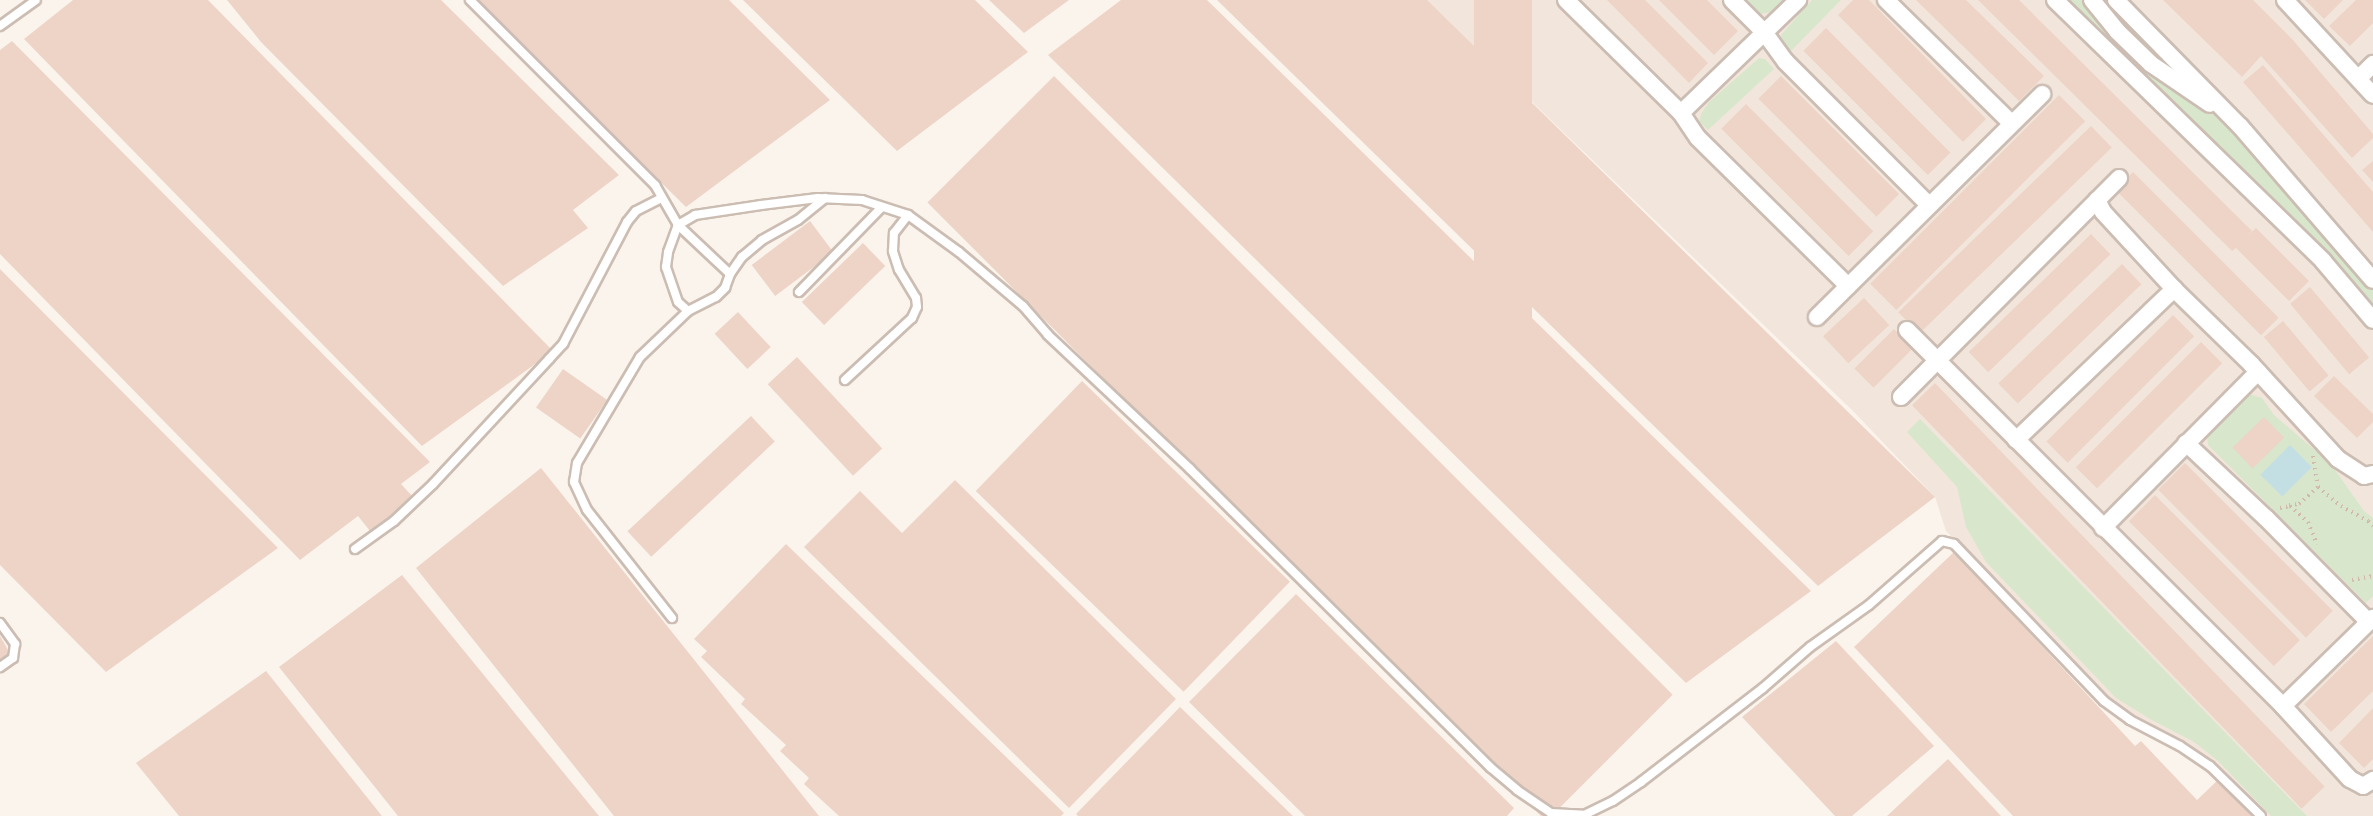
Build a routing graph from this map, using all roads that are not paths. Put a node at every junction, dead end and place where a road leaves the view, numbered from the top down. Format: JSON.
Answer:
{"nodes":[{"id":1,"x":36,"y":0,"type":"edge"},
{"id":2,"x":470,"y":0,"type":"edge"},
{"id":3,"x":1566,"y":0,"type":"edge"},
{"id":4,"x":1732,"y":0,"type":"edge"},
{"id":5,"x":1798,"y":0,"type":"edge"},
{"id":6,"x":1886,"y":0,"type":"edge"},
{"id":7,"x":2055,"y":0,"type":"edge"},
{"id":8,"x":2092,"y":0,"type":"edge"},
{"id":9,"x":2116,"y":0,"type":"edge"},
{"id":10,"x":2285,"y":0,"type":"edge"},
{"id":11,"x":0,"y":26,"type":"edge"},
{"id":12,"x":1764,"y":32,"type":"junction"},
{"id":13,"x":2373,"y":64,"type":"edge"},
{"id":14,"x":2359,"y":78,"type":"junction"},
{"id":15,"x":2042,"y":94,"type":"dead end"},
{"id":16,"x":2373,"y":95,"type":"edge"},
{"id":17,"x":1681,"y":113,"type":"junction"},
{"id":18,"x":2011,"y":123,"type":"junction"},
{"id":19,"x":2240,"y":126,"type":"junction"},
{"id":20,"x":2119,"y":178,"type":"dead end"},
{"id":21,"x":825,"y":198,"type":"junction"},
{"id":22,"x":660,"y":199,"type":"junction"},
{"id":23,"x":2097,"y":200,"type":"junction"},
{"id":24,"x":1928,"y":204,"type":"junction"},
{"id":25,"x":881,"y":208,"type":"junction"},
{"id":26,"x":908,"y":215,"type":"junction"},
{"id":27,"x":678,"y":225,"type":"junction"},
{"id":28,"x":730,"y":274,"type":"junction"},
{"id":29,"x":2373,"y":280,"type":"edge"},
{"id":30,"x":1848,"y":286,"type":"junction"},
{"id":31,"x":2174,"y":289,"type":"junction"},
{"id":32,"x":799,"y":292,"type":"dead end"},
{"id":33,"x":688,"y":311,"type":"junction"},
{"id":34,"x":1817,"y":317,"type":"dead end"},
{"id":35,"x":2373,"y":320,"type":"edge"},
{"id":36,"x":1907,"y":330,"type":"dead end"},
{"id":37,"x":1937,"y":360,"type":"junction"},
{"id":38,"x":2258,"y":372,"type":"junction"},
{"id":39,"x":845,"y":381,"type":"dead end"},
{"id":40,"x":1901,"y":397,"type":"dead end"},
{"id":41,"x":2016,"y":440,"type":"junction"},
{"id":42,"x":2186,"y":444,"type":"junction"},
{"id":43,"x":2373,"y":474,"type":"edge"},
{"id":44,"x":2103,"y":528,"type":"junction"},
{"id":45,"x":355,"y":549,"type":"dead end"},
{"id":46,"x":672,"y":618,"type":"dead end"},
{"id":47,"x":2371,"y":620,"type":"edge"},
{"id":48,"x":0,"y":623,"type":"edge"},
{"id":49,"x":0,"y":667,"type":"edge"},
{"id":50,"x":2283,"y":705,"type":"junction"},
{"id":51,"x":2373,"y":780,"type":"edge"},
{"id":52,"x":1585,"y":815,"type":"edge"},
{"id":53,"x":2261,"y":816,"type":"edge"}],
"edges":[{"from":1,"to":11,"type":"lane"},
{"from":2,"to":22,"type":"lane"},
{"from":3,"to":17,"type":"street"},
{"from":4,"to":12,"type":"street"},
{"from":5,"to":12,"type":"street"},
{"from":6,"to":18,"type":"street"},
{"from":7,"to":35,"type":"street"},
{"from":8,"to":19,"type":"street"},
{"from":9,"to":19,"type":"street"},
{"from":10,"to":14,"type":"street"},
{"from":12,"to":17,"type":"street"},
{"from":12,"to":24,"type":"street"},
{"from":13,"to":14,"type":"street"},
{"from":14,"to":16,"type":"street"},
{"from":15,"to":18,"type":"street"},
{"from":17,"to":30,"type":"street"},
{"from":18,"to":24,"type":"street"},
{"from":19,"to":29,"type":"street"},
{"from":20,"to":23,"type":"street"},
{"from":21,"to":25,"type":"lane"},
{"from":21,"to":27,"type":"lane"},
{"from":21,"to":28,"type":"lane"},
{"from":22,"to":27,"type":"lane"},
{"from":22,"to":45,"type":"lane"},
{"from":23,"to":31,"type":"street"},
{"from":23,"to":37,"type":"street"},
{"from":24,"to":30,"type":"street"},
{"from":25,"to":26,"type":"lane"},
{"from":25,"to":32,"type":"lane"},
{"from":26,"to":39,"type":"lane"},
{"from":26,"to":52,"type":"lane"},
{"from":27,"to":28,"type":"lane"},
{"from":27,"to":33,"type":"lane"},
{"from":28,"to":33,"type":"lane"},
{"from":30,"to":34,"type":"street"},
{"from":31,"to":38,"type":"street"},
{"from":31,"to":41,"type":"street"},
{"from":33,"to":46,"type":"lane"},
{"from":36,"to":37,"type":"street"},
{"from":37,"to":40,"type":"street"},
{"from":37,"to":41,"type":"street"},
{"from":38,"to":42,"type":"street"},
{"from":38,"to":43,"type":"street"},
{"from":41,"to":44,"type":"street"},
{"from":42,"to":44,"type":"street"},
{"from":42,"to":47,"type":"street"},
{"from":44,"to":50,"type":"street"},
{"from":47,"to":50,"type":"street"},
{"from":48,"to":49,"type":"lane"},
{"from":50,"to":51,"type":"street"},
{"from":52,"to":53,"type":"lane"}]}
